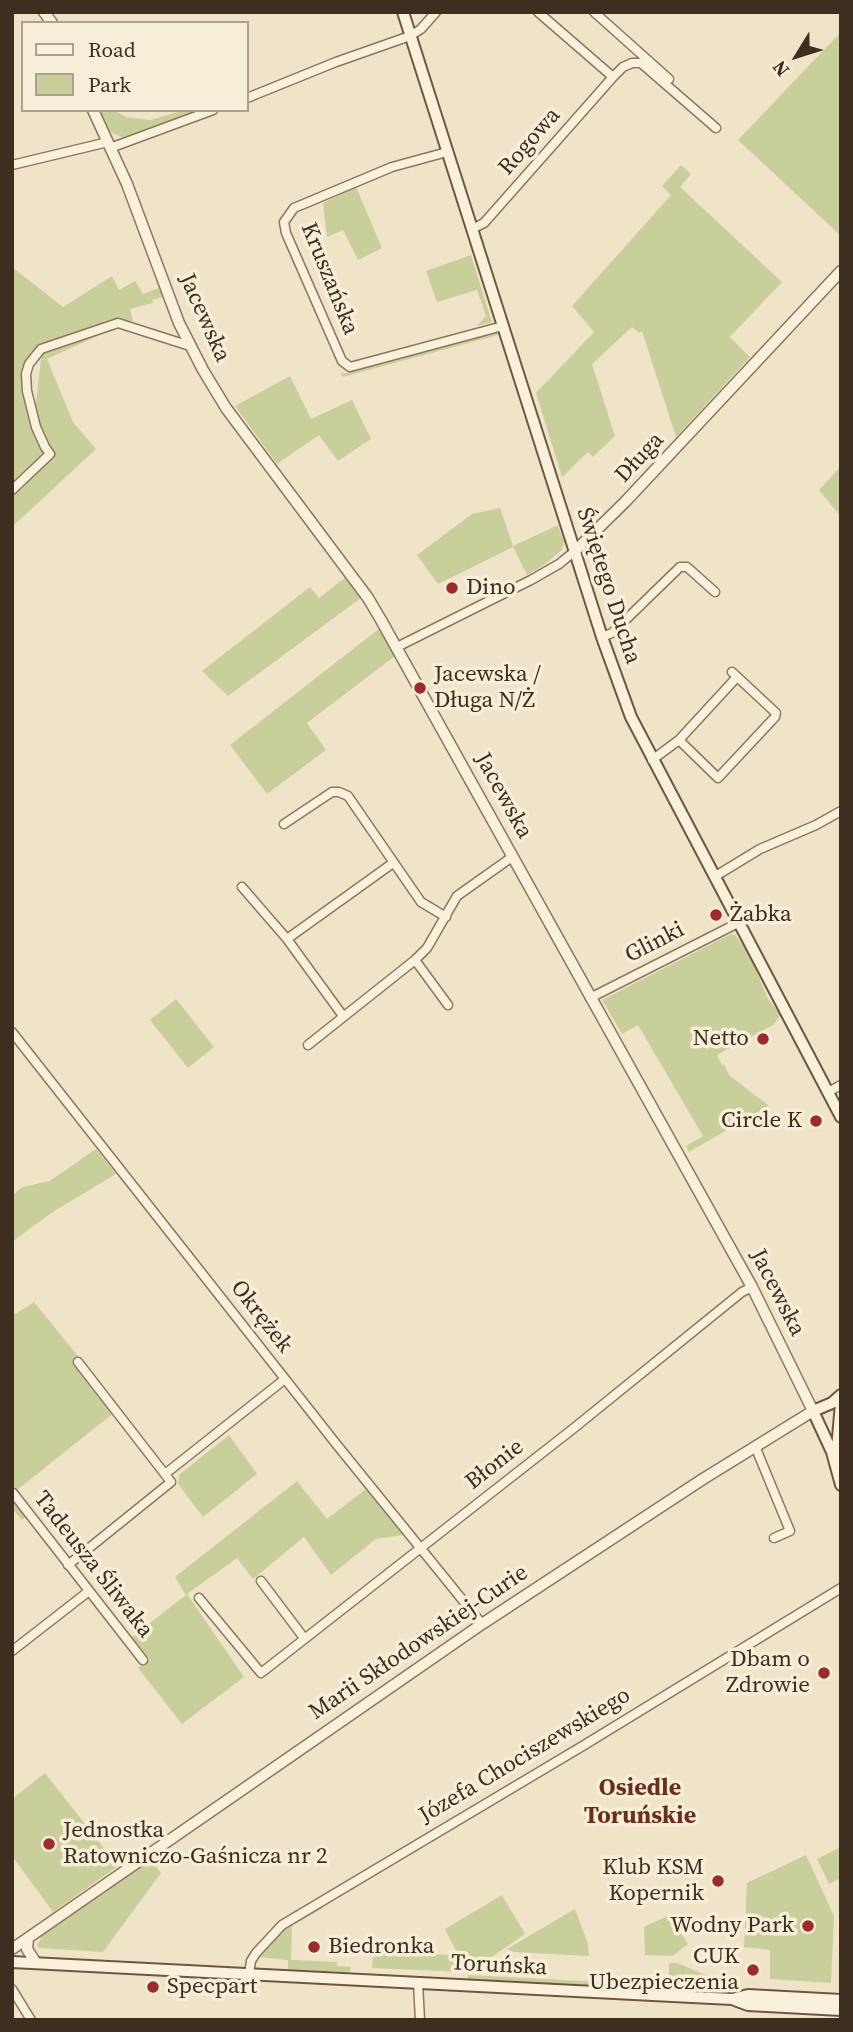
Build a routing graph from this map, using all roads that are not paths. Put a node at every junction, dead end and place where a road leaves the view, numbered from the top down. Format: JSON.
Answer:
{"nodes":[{"id":1,"x":402,"y":12,"type":"edge"},
{"id":2,"x":436,"y":12,"type":"edge"},
{"id":3,"x":537,"y":12,"type":"edge"},
{"id":4,"x":593,"y":12,"type":"edge"},
{"id":5,"x":410,"y":36,"type":"junction"},
{"id":6,"x":613,"y":77,"type":"junction"},
{"id":7,"x":669,"y":79,"type":"dead end"},
{"id":8,"x":248,"y":98,"type":"edge"},
{"id":9,"x":94,"y":112,"type":"edge"},
{"id":10,"x":206,"y":112,"type":"edge"},
{"id":11,"x":716,"y":128,"type":"dead end"},
{"id":12,"x":109,"y":145,"type":"junction"},
{"id":13,"x":447,"y":152,"type":"junction"},
{"id":14,"x":12,"y":165,"type":"edge"},
{"id":15,"x":472,"y":229,"type":"junction"},
{"id":16,"x":841,"y":271,"type":"edge"},
{"id":17,"x":503,"y":326,"type":"junction"},
{"id":18,"x":190,"y":346,"type":"junction"},
{"id":19,"x":12,"y":490,"type":"edge"},
{"id":20,"x":575,"y":551,"type":"junction"},
{"id":21,"x":715,"y":592,"type":"dead end"},
{"id":22,"x":602,"y":637,"type":"junction"},
{"id":23,"x":397,"y":647,"type":"junction"},
{"id":24,"x":679,"y":740,"type":"junction"},
{"id":25,"x":652,"y":760,"type":"junction"},
{"id":26,"x":841,"y":811,"type":"edge"},
{"id":27,"x":284,"y":824,"type":"dead end"},
{"id":28,"x":512,"y":857,"type":"junction"},
{"id":29,"x":393,"y":863,"type":"junction"},
{"id":30,"x":714,"y":877,"type":"junction"},
{"id":31,"x":242,"y":887,"type":"dead end"},
{"id":32,"x":446,"y":917,"type":"junction"},
{"id":33,"x":738,"y":923,"type":"junction"},
{"id":34,"x":287,"y":939,"type":"junction"},
{"id":35,"x":415,"y":960,"type":"junction"},
{"id":36,"x":590,"y":998,"type":"junction"},
{"id":37,"x":449,"y":1005,"type":"dead end"},
{"id":38,"x":343,"y":1016,"type":"junction"},
{"id":39,"x":12,"y":1032,"type":"edge"},
{"id":40,"x":308,"y":1045,"type":"dead end"},
{"id":41,"x":841,"y":1085,"type":"edge"},
{"id":42,"x":828,"y":1092,"type":"junction"},
{"id":43,"x":841,"y":1117,"type":"edge"},
{"id":44,"x":752,"y":1287,"type":"junction"},
{"id":45,"x":78,"y":1362,"type":"dead end"},
{"id":46,"x":285,"y":1379,"type":"junction"},
{"id":47,"x":841,"y":1395,"type":"edge"},
{"id":48,"x":841,"y":1403,"type":"edge"},
{"id":49,"x":813,"y":1412,"type":"junction"},
{"id":50,"x":755,"y":1446,"type":"junction"},
{"id":51,"x":839,"y":1447,"type":"edge"},
{"id":52,"x":836,"y":1464,"type":"junction"},
{"id":53,"x":165,"y":1474,"type":"junction"},
{"id":54,"x":841,"y":1485,"type":"edge"},
{"id":55,"x":13,"y":1493,"type":"edge"},
{"id":56,"x":774,"y":1538,"type":"dead end"},
{"id":57,"x":420,"y":1549,"type":"junction"},
{"id":58,"x":68,"y":1564,"type":"junction"},
{"id":59,"x":261,"y":1581,"type":"dead end"},
{"id":60,"x":841,"y":1588,"type":"edge"},
{"id":61,"x":89,"y":1591,"type":"junction"},
{"id":62,"x":199,"y":1598,"type":"dead end"},
{"id":63,"x":482,"y":1624,"type":"junction"},
{"id":64,"x":304,"y":1638,"type":"junction"},
{"id":65,"x":12,"y":1651,"type":"edge"},
{"id":66,"x":143,"y":1660,"type":"dead end"},
{"id":67,"x":28,"y":1938,"type":"junction"},
{"id":68,"x":12,"y":1949,"type":"edge"},
{"id":69,"x":12,"y":1962,"type":"edge"},
{"id":70,"x":36,"y":1963,"type":"junction"},
{"id":71,"x":249,"y":1974,"type":"junction"},
{"id":72,"x":418,"y":1983,"type":"junction"},
{"id":73,"x":12,"y":1989,"type":"edge"},
{"id":74,"x":732,"y":1999,"type":"junction"},
{"id":75,"x":841,"y":2000,"type":"edge"},
{"id":76,"x":841,"y":2010,"type":"edge"},
{"id":77,"x":31,"y":2020,"type":"edge"},
{"id":78,"x":420,"y":2020,"type":"edge"}],
"edges":[{"from":1,"to":5,"type":"main road","name":"Świętego Ducha"},
{"from":2,"to":5,"type":"street"},
{"from":3,"to":6,"type":"street"},
{"from":4,"to":7,"type":"street"},
{"from":5,"to":8,"type":"street"},
{"from":5,"to":13,"type":"main road","name":"Świętego Ducha"},
{"from":6,"to":11,"type":"street","name":"Rogowa"},
{"from":6,"to":15,"type":"street","name":"Rogowa"},
{"from":9,"to":12,"type":"street","name":"Jacewska"},
{"from":10,"to":12,"type":"street"},
{"from":12,"to":14,"type":"street"},
{"from":12,"to":18,"type":"street","name":"Jacewska"},
{"from":13,"to":15,"type":"main road","name":"Świętego Ducha"},
{"from":13,"to":17,"type":"street","name":"Kruszańska"},
{"from":15,"to":17,"type":"main road","name":"Świętego Ducha"},
{"from":16,"to":20,"type":"street","name":"Długa"},
{"from":17,"to":20,"type":"main road","name":"Świętego Ducha"},
{"from":18,"to":19,"type":"street"},
{"from":18,"to":23,"type":"street","name":"Jacewska"},
{"from":20,"to":22,"type":"main road","name":"Świętego Ducha"},
{"from":20,"to":23,"type":"street","name":"Długa"},
{"from":21,"to":22,"type":"street"},
{"from":22,"to":25,"type":"main road","name":"Świętego Ducha"},
{"from":23,"to":28,"type":"street","name":"Jacewska"},
{"from":24,"to":24,"type":"street"},
{"from":24,"to":25,"type":"street"},
{"from":25,"to":30,"type":"main road","name":"Świętego Ducha"},
{"from":26,"to":30,"type":"street"},
{"from":27,"to":29,"type":"street"},
{"from":28,"to":32,"type":"street"},
{"from":28,"to":36,"type":"street","name":"Jacewska"},
{"from":29,"to":32,"type":"street"},
{"from":29,"to":34,"type":"street"},
{"from":30,"to":33,"type":"main road","name":"Świętego Ducha"},
{"from":31,"to":34,"type":"street"},
{"from":32,"to":35,"type":"street"},
{"from":33,"to":36,"type":"street","name":"Glinki"},
{"from":33,"to":42,"type":"main road","name":"Świętego Ducha"},
{"from":34,"to":38,"type":"street"},
{"from":35,"to":37,"type":"street"},
{"from":35,"to":38,"type":"street"},
{"from":36,"to":44,"type":"street","name":"Jacewska"},
{"from":38,"to":40,"type":"street"},
{"from":39,"to":46,"type":"street","name":"Okrężek"},
{"from":41,"to":42,"type":"street"},
{"from":42,"to":43,"type":"main road","name":"Świętego Ducha"},
{"from":44,"to":49,"type":"street","name":"Jacewska"},
{"from":44,"to":57,"type":"street","name":"Błonie"},
{"from":45,"to":53,"type":"street"},
{"from":46,"to":53,"type":"street"},
{"from":46,"to":57,"type":"street","name":"Okrężek"},
{"from":47,"to":49,"type":"main road","name":"Marii Skłodowskiej-Curie"},
{"from":48,"to":51,"type":"main road"},
{"from":49,"to":50,"type":"street","name":"Marii Skłodowskiej-Curie"},
{"from":49,"to":52,"type":"main road","name":"Jacewska"},
{"from":50,"to":56,"type":"street"},
{"from":50,"to":63,"type":"street","name":"Marii Skłodowskiej-Curie"},
{"from":51,"to":52,"type":"main road"},
{"from":52,"to":54,"type":"main road","name":"Jacewska"},
{"from":53,"to":58,"type":"street"},
{"from":55,"to":58,"type":"street","name":"Tadeusza Śliwaka"},
{"from":57,"to":63,"type":"street","name":"Okrężek"},
{"from":57,"to":64,"type":"street","name":"Błonie"},
{"from":58,"to":61,"type":"street","name":"Tadeusza Śliwaka"},
{"from":59,"to":64,"type":"street"},
{"from":60,"to":71,"type":"street","name":"Józefa Chociszewskiego"},
{"from":61,"to":65,"type":"street"},
{"from":61,"to":66,"type":"street","name":"Tadeusza Śliwaka"},
{"from":62,"to":64,"type":"street","name":"Błonie"},
{"from":63,"to":67,"type":"street","name":"Marii Skłodowskiej-Curie"},
{"from":67,"to":68,"type":"street","name":"Marii Skłodowskiej-Curie"},
{"from":67,"to":70,"type":"street"},
{"from":69,"to":70,"type":"main road","name":"Toruńska"},
{"from":70,"to":71,"type":"main road","name":"Toruńska"},
{"from":71,"to":72,"type":"main road","name":"Toruńska"},
{"from":72,"to":74,"type":"main road","name":"Toruńska"},
{"from":72,"to":78,"type":"street"},
{"from":73,"to":77,"type":"street"},
{"from":74,"to":75,"type":"main road","name":"Toruńska"},
{"from":74,"to":76,"type":"main road","name":"Toruńska"}]}
